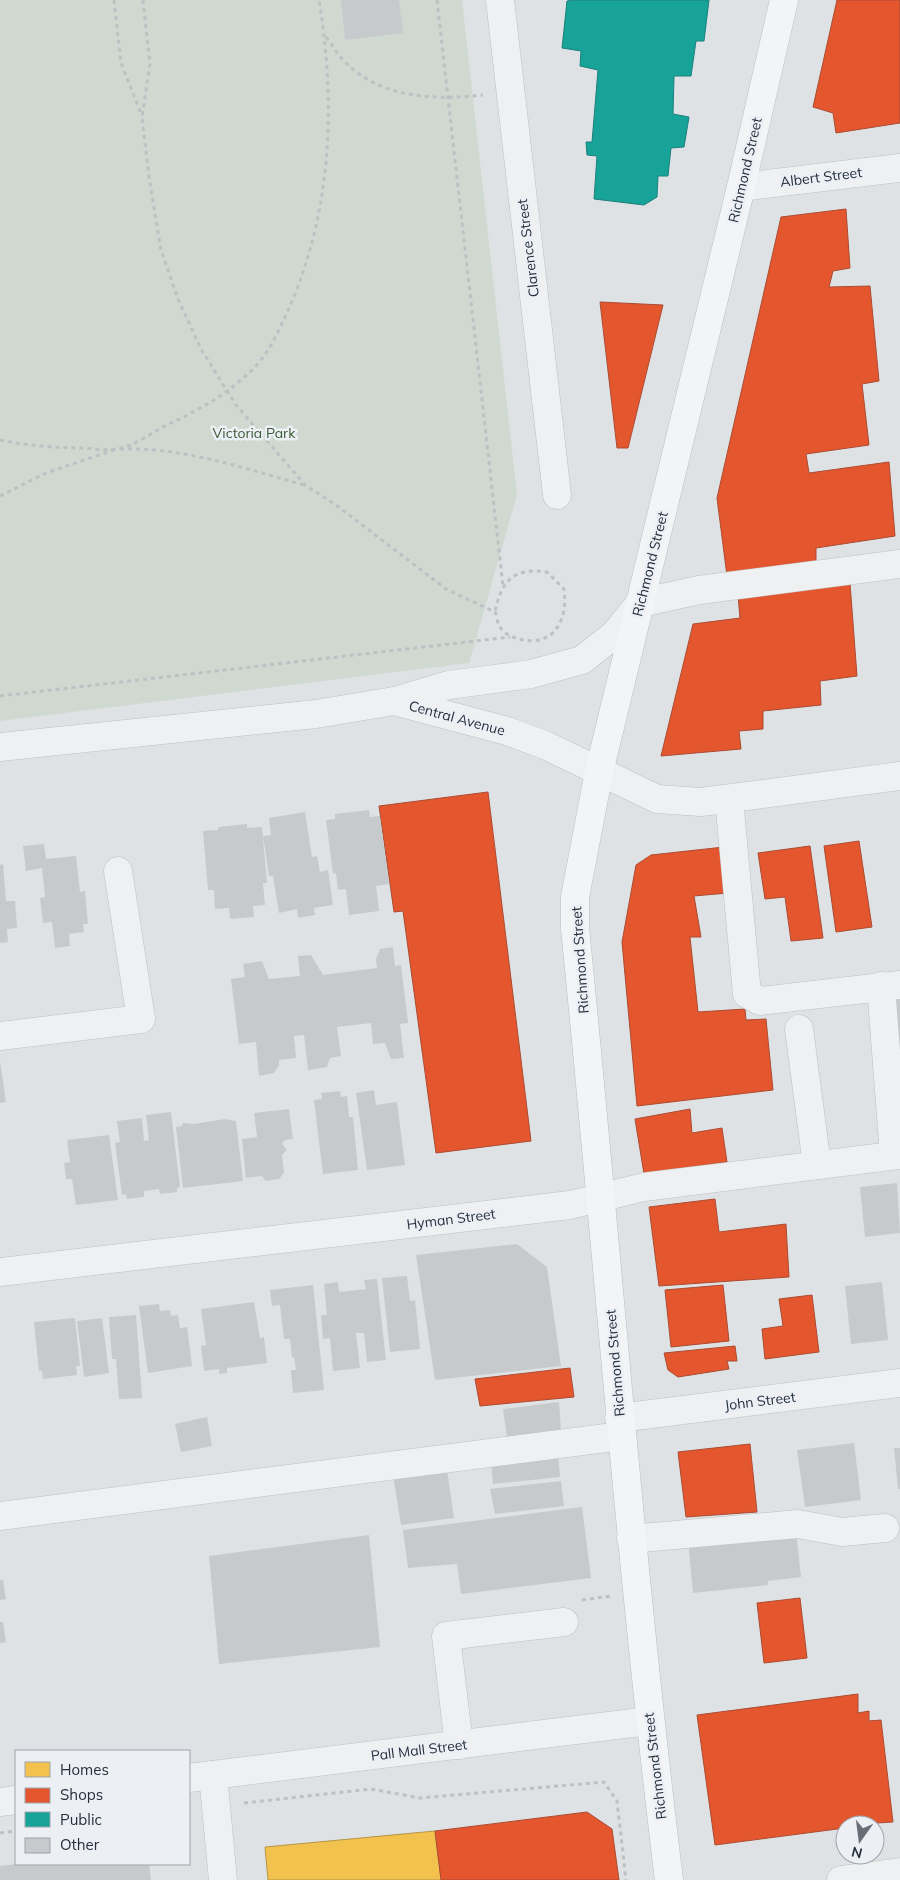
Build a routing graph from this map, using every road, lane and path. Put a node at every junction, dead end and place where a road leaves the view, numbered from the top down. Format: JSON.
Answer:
{"nodes":[{"id":1,"x":114,"y":0,"type":"edge"},
{"id":2,"x":143,"y":0,"type":"edge"},
{"id":3,"x":320,"y":0,"type":"edge"},
{"id":4,"x":436,"y":0,"type":"edge"},
{"id":5,"x":500,"y":0,"type":"edge"},
{"id":6,"x":784,"y":0,"type":"edge"},
{"id":7,"x":325,"y":36,"type":"junction"},
{"id":8,"x":510,"y":92,"type":"junction"},
{"id":9,"x":448,"y":99,"type":"junction"},
{"id":10,"x":142,"y":117,"type":"junction"},
{"id":11,"x":900,"y":168,"type":"edge"},
{"id":12,"x":741,"y":187,"type":"junction"},
{"id":13,"x":228,"y":392,"type":"junction"},
{"id":14,"x":0,"y":440,"type":"edge"},
{"id":15,"x":117,"y":449,"type":"junction"},
{"id":16,"x":305,"y":485,"type":"junction"},
{"id":17,"x":556,"y":495,"type":"dead end"},
{"id":18,"x":0,"y":496,"type":"edge"},
{"id":19,"x":900,"y":564,"type":"edge"},
{"id":20,"x":503,"y":586,"type":"junction"},
{"id":21,"x":640,"y":603,"type":"junction"},
{"id":22,"x":495,"y":612,"type":"junction"},
{"id":23,"x":510,"y":637,"type":"junction"},
{"id":24,"x":0,"y":696,"type":"edge"},
{"id":25,"x":394,"y":701,"type":"junction"},
{"id":26,"x":0,"y":747,"type":"edge"},
{"id":27,"x":599,"y":772,"type":"junction"},
{"id":28,"x":899,"y":780,"type":"edge"},
{"id":29,"x":729,"y":799,"type":"junction"},
{"id":30,"x":118,"y":870,"type":"dead end"},
{"id":31,"x":891,"y":985,"type":"edge"},
{"id":32,"x":799,"y":1029,"type":"dead end"},
{"id":33,"x":0,"y":1036,"type":"edge"},
{"id":34,"x":897,"y":1155,"type":"edge"},
{"id":35,"x":817,"y":1165,"type":"junction"},
{"id":36,"x":602,"y":1198,"type":"junction"},
{"id":37,"x":0,"y":1272,"type":"edge"},
{"id":38,"x":900,"y":1384,"type":"edge"},
{"id":39,"x":620,"y":1427,"type":"junction"},
{"id":40,"x":0,"y":1516,"type":"edge"},
{"id":41,"x":885,"y":1528,"type":"dead end"},
{"id":42,"x":631,"y":1539,"type":"junction"},
{"id":43,"x":636,"y":1593,"type":"junction"},
{"id":44,"x":564,"y":1622,"type":"joint"},
{"id":45,"x":649,"y":1721,"type":"junction"},
{"id":46,"x":459,"y":1745,"type":"junction"},
{"id":47,"x":201,"y":1777,"type":"edge"},
{"id":48,"x":15,"y":1800,"type":"edge"},
{"id":49,"x":0,"y":1802,"type":"edge"},
{"id":50,"x":216,"y":1806,"type":"junction"},
{"id":51,"x":15,"y":1831,"type":"edge"},
{"id":52,"x":0,"y":1833,"type":"edge"},
{"id":53,"x":900,"y":1872,"type":"edge"},
{"id":54,"x":223,"y":1880,"type":"edge"},
{"id":55,"x":626,"y":1880,"type":"edge"},
{"id":56,"x":668,"y":1880,"type":"edge"},
{"id":57,"x":840,"y":1880,"type":"edge"}],
"edges":[{"from":1,"to":10,"type":"path"},
{"from":2,"to":10,"type":"path"},
{"from":3,"to":7,"type":"path"},
{"from":4,"to":9,"type":"path"},
{"from":5,"to":8,"type":"street","name":"Clarence Street"},
{"from":6,"to":12,"type":"main road","name":"Richmond Street"},
{"from":7,"to":9,"type":"path"},
{"from":7,"to":13,"type":"path"},
{"from":8,"to":9,"type":"path"},
{"from":8,"to":17,"type":"street","name":"Clarence Street"},
{"from":9,"to":20,"type":"path"},
{"from":10,"to":13,"type":"path"},
{"from":11,"to":12,"type":"street","name":"Albert Street"},
{"from":12,"to":21,"type":"main road","name":"Richmond Street"},
{"from":13,"to":15,"type":"path"},
{"from":13,"to":16,"type":"path"},
{"from":14,"to":15,"type":"path"},
{"from":15,"to":16,"type":"path"},
{"from":15,"to":18,"type":"path"},
{"from":16,"to":22,"type":"path"},
{"from":19,"to":21,"type":"street"},
{"from":20,"to":22,"type":"path"},
{"from":20,"to":23,"type":"path"},
{"from":21,"to":25,"type":"street"},
{"from":21,"to":27,"type":"main road","name":"Richmond Street"},
{"from":22,"to":23,"type":"path"},
{"from":23,"to":24,"type":"path"},
{"from":25,"to":26,"type":"street","name":"Central Avenue"},
{"from":25,"to":27,"type":"street","name":"Central Avenue"},
{"from":27,"to":29,"type":"street","name":"Central Avenue"},
{"from":27,"to":36,"type":"main road","name":"Richmond Street"},
{"from":28,"to":29,"type":"street","name":"Central Avenue"},
{"from":29,"to":31,"type":"street"},
{"from":30,"to":33,"type":"street"},
{"from":31,"to":34,"type":"street"},
{"from":32,"to":35,"type":"street"},
{"from":34,"to":35,"type":"street","name":"Hyman Street"},
{"from":35,"to":36,"type":"street","name":"Hyman Street"},
{"from":36,"to":37,"type":"street","name":"Hyman Street"},
{"from":36,"to":39,"type":"main road","name":"Richmond Street"},
{"from":38,"to":39,"type":"street","name":"John Street"},
{"from":39,"to":40,"type":"street","name":"John Street"},
{"from":39,"to":42,"type":"main road","name":"Richmond Street"},
{"from":41,"to":42,"type":"street"},
{"from":42,"to":43,"type":"main road","name":"Richmond Street"},
{"from":43,"to":44,"type":"path"},
{"from":43,"to":45,"type":"main road","name":"Richmond Street"},
{"from":44,"to":46,"type":"street"},
{"from":45,"to":46,"type":"street","name":"Pall Mall Street"},
{"from":45,"to":56,"type":"main road","name":"Richmond Street"},
{"from":46,"to":47,"type":"street","name":"Pall Mall Street"},
{"from":47,"to":50,"type":"street"},
{"from":48,"to":49,"type":"street"},
{"from":50,"to":54,"type":"street"},
{"from":50,"to":55,"type":"path"},
{"from":51,"to":52,"type":"path"},
{"from":53,"to":57,"type":"street"}]}
